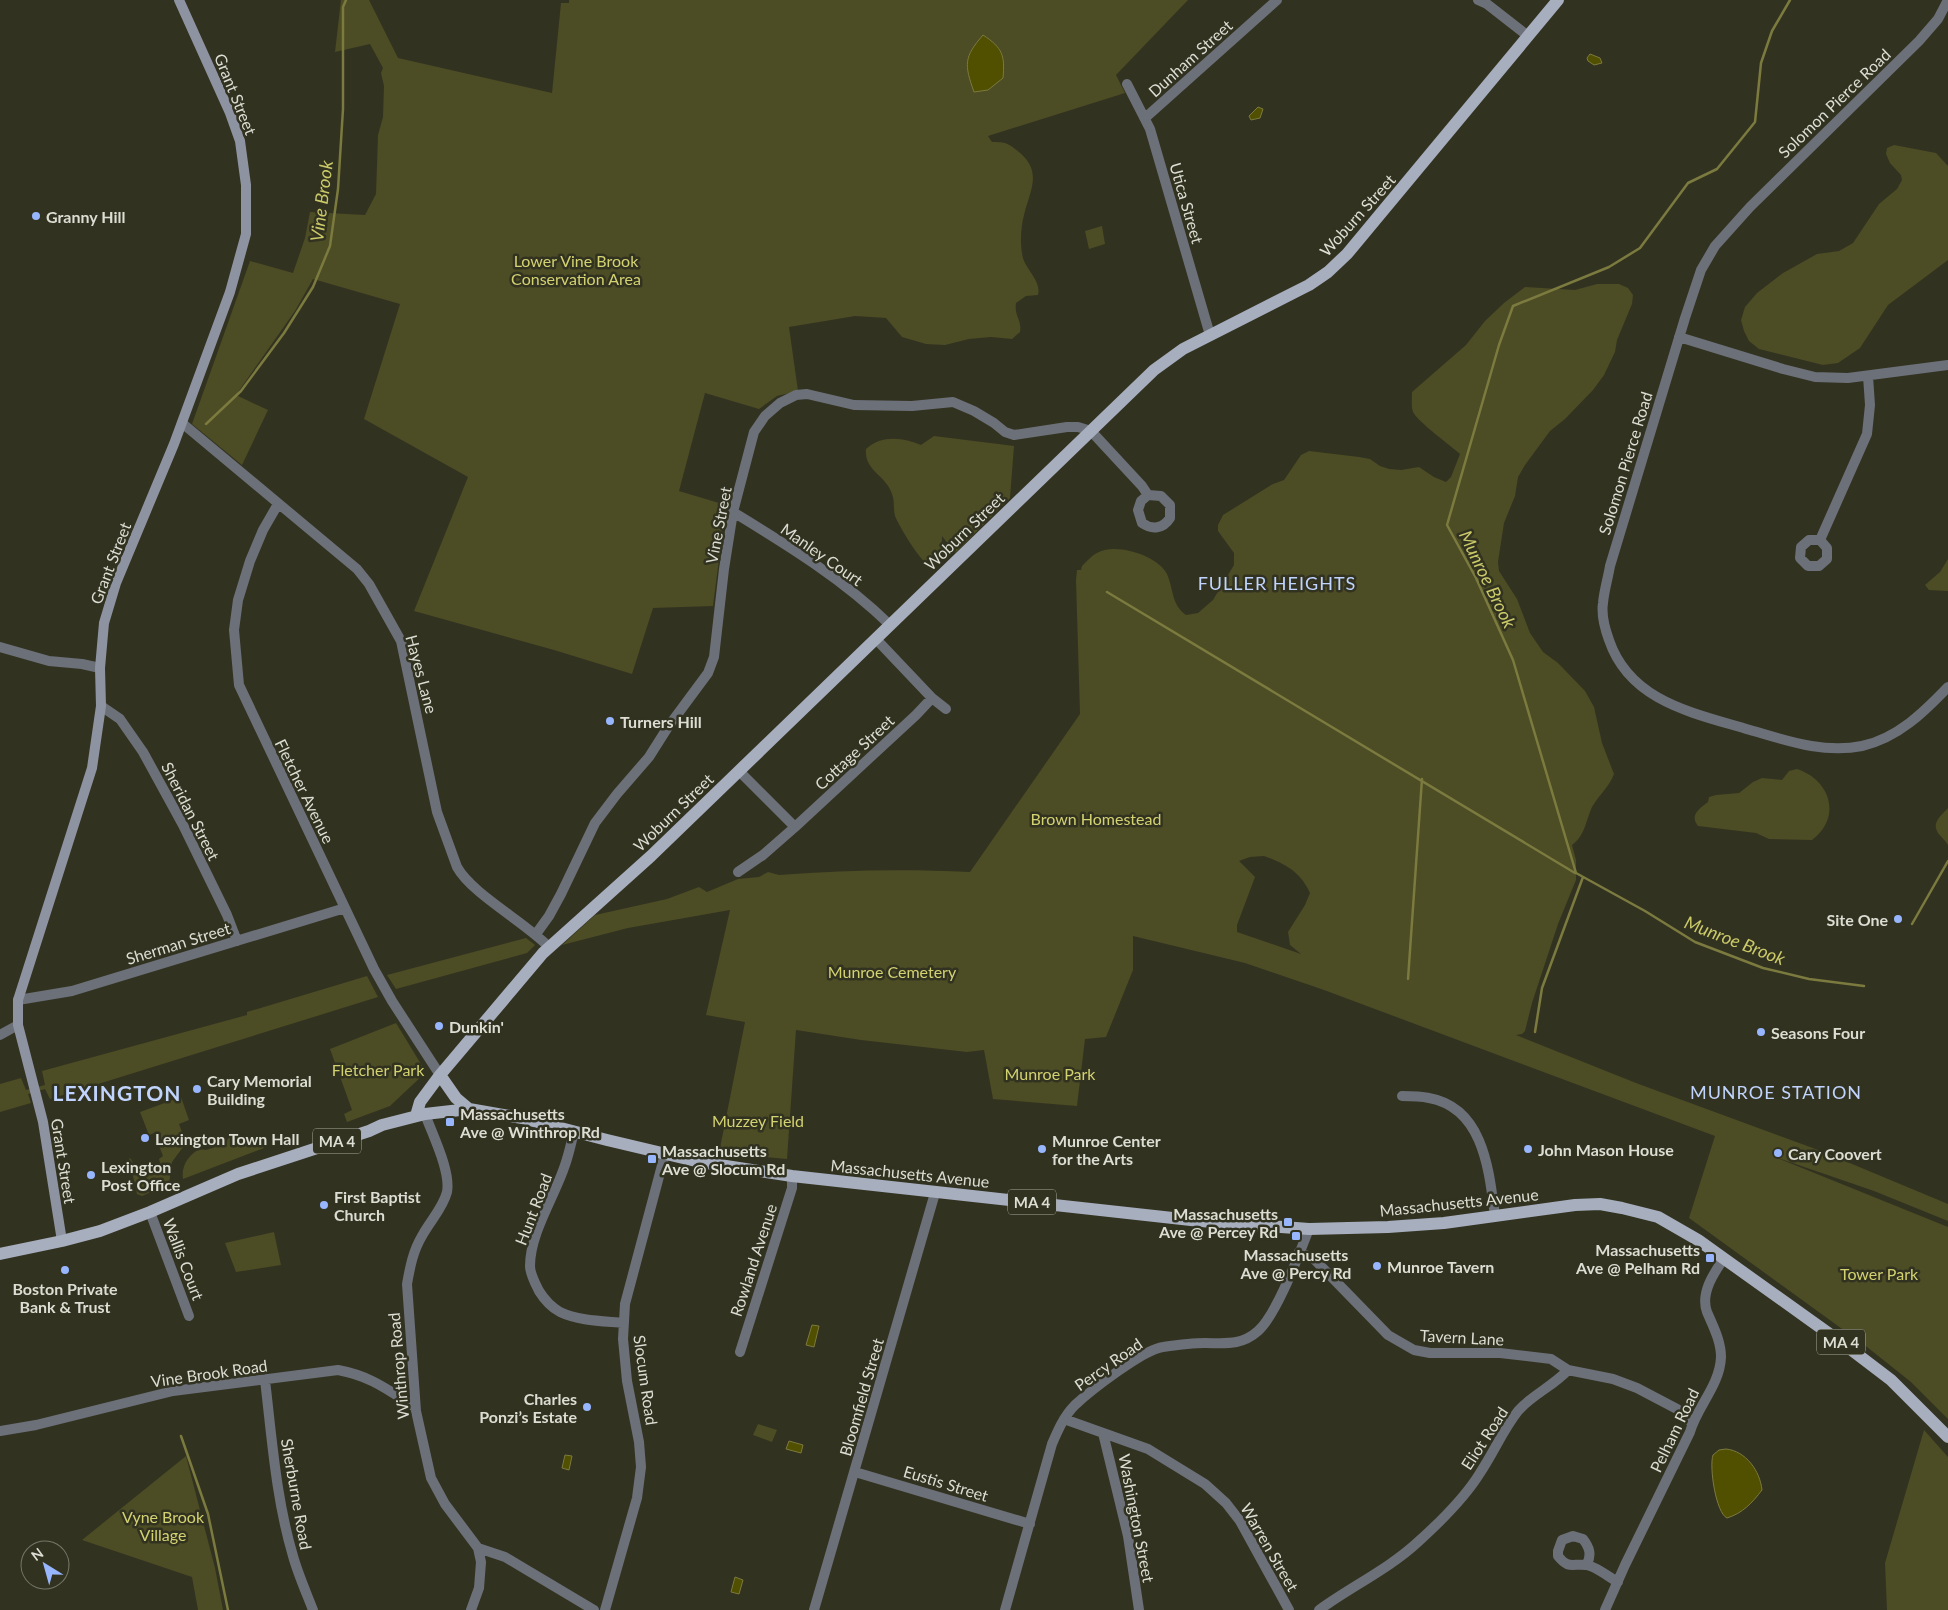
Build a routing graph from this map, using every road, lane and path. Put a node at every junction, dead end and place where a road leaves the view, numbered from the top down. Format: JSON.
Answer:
{"nodes":[{"id":1,"x":179,"y":0,"type":"edge"},
{"id":2,"x":1276,"y":0,"type":"edge"},
{"id":3,"x":1478,"y":0,"type":"edge"},
{"id":4,"x":1558,"y":0,"type":"edge"},
{"id":5,"x":1948,"y":0,"type":"edge"},
{"id":6,"x":1528,"y":36,"type":"junction"},
{"id":7,"x":1127,"y":84,"type":"dead end"},
{"id":8,"x":1145,"y":118,"type":"junction"},
{"id":9,"x":1210,"y":335,"type":"junction"},
{"id":10,"x":1679,"y":337,"type":"junction"},
{"id":11,"x":1948,"y":365,"type":"edge"},
{"id":12,"x":1868,"y":376,"type":"junction"},
{"id":13,"x":182,"y":423,"type":"junction"},
{"id":14,"x":1090,"y":432,"type":"junction"},
{"id":15,"x":1148,"y":495,"type":"dead end"},
{"id":16,"x":278,"y":504,"type":"junction"},
{"id":17,"x":733,"y":512,"type":"junction"},
{"id":18,"x":1820,"y":540,"type":"dead end"},
{"id":19,"x":890,"y":625,"type":"junction"},
{"id":20,"x":876,"y":639,"type":"junction"},
{"id":21,"x":0,"y":647,"type":"edge"},
{"id":22,"x":100,"y":668,"type":"junction"},
{"id":23,"x":1948,"y":687,"type":"edge"},
{"id":24,"x":932,"y":698,"type":"junction"},
{"id":25,"x":101,"y":706,"type":"junction"},
{"id":26,"x":946,"y":709,"type":"dead end"},
{"id":27,"x":740,"y":771,"type":"junction"},
{"id":28,"x":795,"y":827,"type":"junction"},
{"id":29,"x":738,"y":872,"type":"dead end"},
{"id":30,"x":345,"y":908,"type":"junction"},
{"id":31,"x":536,"y":934,"type":"junction"},
{"id":32,"x":237,"y":941,"type":"junction"},
{"id":33,"x":549,"y":947,"type":"junction"},
{"id":34,"x":18,"y":1000,"type":"junction"},
{"id":35,"x":18,"y":1025,"type":"junction"},
{"id":36,"x":0,"y":1035,"type":"edge"},
{"id":37,"x":440,"y":1075,"type":"junction"},
{"id":38,"x":1402,"y":1096,"type":"dead end"},
{"id":39,"x":469,"y":1109,"type":"junction"},
{"id":40,"x":420,"y":1115,"type":"junction"},
{"id":41,"x":574,"y":1132,"type":"junction"},
{"id":42,"x":665,"y":1154,"type":"junction"},
{"id":43,"x":792,"y":1176,"type":"junction"},
{"id":44,"x":935,"y":1193,"type":"junction"},
{"id":45,"x":150,"y":1212,"type":"junction"},
{"id":46,"x":1495,"y":1216,"type":"junction"},
{"id":47,"x":1309,"y":1229,"type":"junction"},
{"id":48,"x":62,"y":1241,"type":"junction"},
{"id":49,"x":1299,"y":1252,"type":"junction"},
{"id":50,"x":0,"y":1254,"type":"edge"},
{"id":51,"x":1724,"y":1258,"type":"junction"},
{"id":52,"x":189,"y":1316,"type":"dead end"},
{"id":53,"x":624,"y":1323,"type":"junction"},
{"id":54,"x":740,"y":1352,"type":"dead end"},
{"id":55,"x":1568,"y":1370,"type":"junction"},
{"id":56,"x":265,"y":1380,"type":"junction"},
{"id":57,"x":416,"y":1407,"type":"junction"},
{"id":58,"x":1064,"y":1419,"type":"junction"},
{"id":59,"x":1692,"y":1424,"type":"junction"},
{"id":60,"x":0,"y":1431,"type":"edge"},
{"id":61,"x":1103,"y":1433,"type":"junction"},
{"id":62,"x":1948,"y":1437,"type":"edge"},
{"id":63,"x":855,"y":1472,"type":"junction"},
{"id":64,"x":1030,"y":1524,"type":"junction"},
{"id":65,"x":478,"y":1548,"type":"junction"},
{"id":66,"x":1587,"y":1564,"type":"dead end"},
{"id":67,"x":1618,"y":1582,"type":"junction"},
{"id":68,"x":313,"y":1610,"type":"edge"},
{"id":69,"x":471,"y":1610,"type":"edge"},
{"id":70,"x":594,"y":1610,"type":"edge"},
{"id":71,"x":605,"y":1610,"type":"edge"},
{"id":72,"x":814,"y":1610,"type":"edge"},
{"id":73,"x":1005,"y":1610,"type":"edge"},
{"id":74,"x":1139,"y":1610,"type":"edge"},
{"id":75,"x":1289,"y":1610,"type":"edge"},
{"id":76,"x":1318,"y":1610,"type":"edge"},
{"id":77,"x":1605,"y":1610,"type":"edge"}],
"edges":[{"from":1,"to":13,"type":"street","name":"Grant Street"},
{"from":2,"to":8,"type":"street","name":"Dunham Street"},
{"from":3,"to":6,"type":"street"},
{"from":4,"to":6,"type":"main road","name":"Woburn Street"},
{"from":5,"to":10,"type":"street","name":"Solomon Pierce Road"},
{"from":6,"to":9,"type":"main road","name":"Woburn Street"},
{"from":7,"to":8,"type":"street","name":"Utica Street"},
{"from":8,"to":9,"type":"street","name":"Utica Street"},
{"from":9,"to":14,"type":"main road","name":"Woburn Street"},
{"from":10,"to":12,"type":"street"},
{"from":10,"to":23,"type":"street","name":"Solomon Pierce Road"},
{"from":11,"to":12,"type":"street"},
{"from":12,"to":18,"type":"street"},
{"from":13,"to":16,"type":"street","name":"Hayes Lane"},
{"from":13,"to":22,"type":"street","name":"Grant Street"},
{"from":14,"to":15,"type":"street"},
{"from":14,"to":17,"type":"street","name":"Vine Street"},
{"from":14,"to":19,"type":"main road","name":"Woburn Street"},
{"from":16,"to":30,"type":"street","name":"Fletcher Avenue"},
{"from":16,"to":31,"type":"street","name":"Hayes Lane"},
{"from":17,"to":19,"type":"street","name":"Manley Court"},
{"from":17,"to":31,"type":"street","name":"Vine Street"},
{"from":19,"to":20,"type":"main road","name":"Woburn Street"},
{"from":20,"to":24,"type":"street"},
{"from":20,"to":27,"type":"main road","name":"Woburn Street"},
{"from":21,"to":22,"type":"street"},
{"from":22,"to":25,"type":"street","name":"Grant Street"},
{"from":24,"to":26,"type":"street"},
{"from":24,"to":28,"type":"street","name":"Cottage Street"},
{"from":25,"to":32,"type":"street","name":"Sheridan Street"},
{"from":25,"to":34,"type":"street","name":"Grant Street"},
{"from":27,"to":28,"type":"street"},
{"from":27,"to":33,"type":"main road","name":"Woburn Street"},
{"from":28,"to":29,"type":"street","name":"Cottage Street"},
{"from":30,"to":32,"type":"street","name":"Sherman Street"},
{"from":30,"to":37,"type":"street","name":"Fletcher Avenue"},
{"from":31,"to":33,"type":"street","name":"Hayes Lane"},
{"from":32,"to":34,"type":"street","name":"Sherman Street"},
{"from":33,"to":37,"type":"main road","name":"Woburn Street"},
{"from":34,"to":35,"type":"street","name":"Grant Street"},
{"from":35,"to":36,"type":"street"},
{"from":35,"to":48,"type":"street","name":"Grant Street"},
{"from":37,"to":39,"type":"main road"},
{"from":37,"to":40,"type":"main road","name":"Woburn Street"},
{"from":38,"to":46,"type":"street"},
{"from":39,"to":40,"type":"main road","name":"Massachusetts Avenue","number":"MA 4"},
{"from":39,"to":41,"type":"main road","name":"Massachusetts Avenue","number":"MA 4"},
{"from":40,"to":45,"type":"main road","name":"Massachusetts Avenue","number":"MA 4"},
{"from":40,"to":57,"type":"street","name":"Winthrop Road"},
{"from":41,"to":42,"type":"main road","name":"Massachusetts Avenue","number":"MA 4"},
{"from":41,"to":53,"type":"street","name":"Hunt Road"},
{"from":42,"to":43,"type":"main road","name":"Massachusetts Avenue","number":"MA 4"},
{"from":42,"to":53,"type":"street","name":"Slocum Road"},
{"from":43,"to":44,"type":"main road","name":"Massachusetts Avenue","number":"MA 4"},
{"from":43,"to":54,"type":"street","name":"Rowland Avenue"},
{"from":44,"to":47,"type":"main road","name":"Massachusetts Avenue","number":"MA 4"},
{"from":44,"to":63,"type":"street","name":"Bloomfield Street"},
{"from":45,"to":48,"type":"main road","name":"Massachusetts Avenue","number":"MA 4"},
{"from":45,"to":52,"type":"street","name":"Wallis Court"},
{"from":46,"to":47,"type":"main road","name":"Massachusetts Avenue","number":"MA 4"},
{"from":46,"to":51,"type":"main road","name":"Massachusetts Avenue","number":"MA 4"},
{"from":47,"to":49,"type":"street","name":"Percy Road"},
{"from":48,"to":50,"type":"main road","name":"Massachusetts Avenue","number":"MA 4"},
{"from":49,"to":55,"type":"street","name":"Tavern Lane"},
{"from":49,"to":58,"type":"street","name":"Percy Road"},
{"from":51,"to":59,"type":"street","name":"Pelham Road"},
{"from":51,"to":62,"type":"main road","name":"Massachusetts Avenue","number":"MA 4"},
{"from":53,"to":71,"type":"street","name":"Slocum Road"},
{"from":55,"to":59,"type":"street"},
{"from":55,"to":76,"type":"street","name":"Eliot Road"},
{"from":56,"to":57,"type":"street","name":"Vine Brook Road"},
{"from":56,"to":60,"type":"street","name":"Vine Brook Road"},
{"from":56,"to":68,"type":"street","name":"Sherburne Road"},
{"from":57,"to":65,"type":"street","name":"Winthrop Road"},
{"from":58,"to":61,"type":"street","name":"Warren Street"},
{"from":58,"to":64,"type":"street","name":"Percy Road"},
{"from":59,"to":67,"type":"street","name":"Pelham Road"},
{"from":61,"to":74,"type":"street","name":"Washington Street"},
{"from":61,"to":75,"type":"street","name":"Warren Street"},
{"from":63,"to":64,"type":"street","name":"Eustis Street"},
{"from":63,"to":72,"type":"street","name":"Bloomfield Street"},
{"from":64,"to":73,"type":"street","name":"Percy Road"},
{"from":65,"to":69,"type":"street"},
{"from":65,"to":70,"type":"street"},
{"from":66,"to":67,"type":"street"},
{"from":67,"to":77,"type":"street","name":"Pelham Road"}]}
